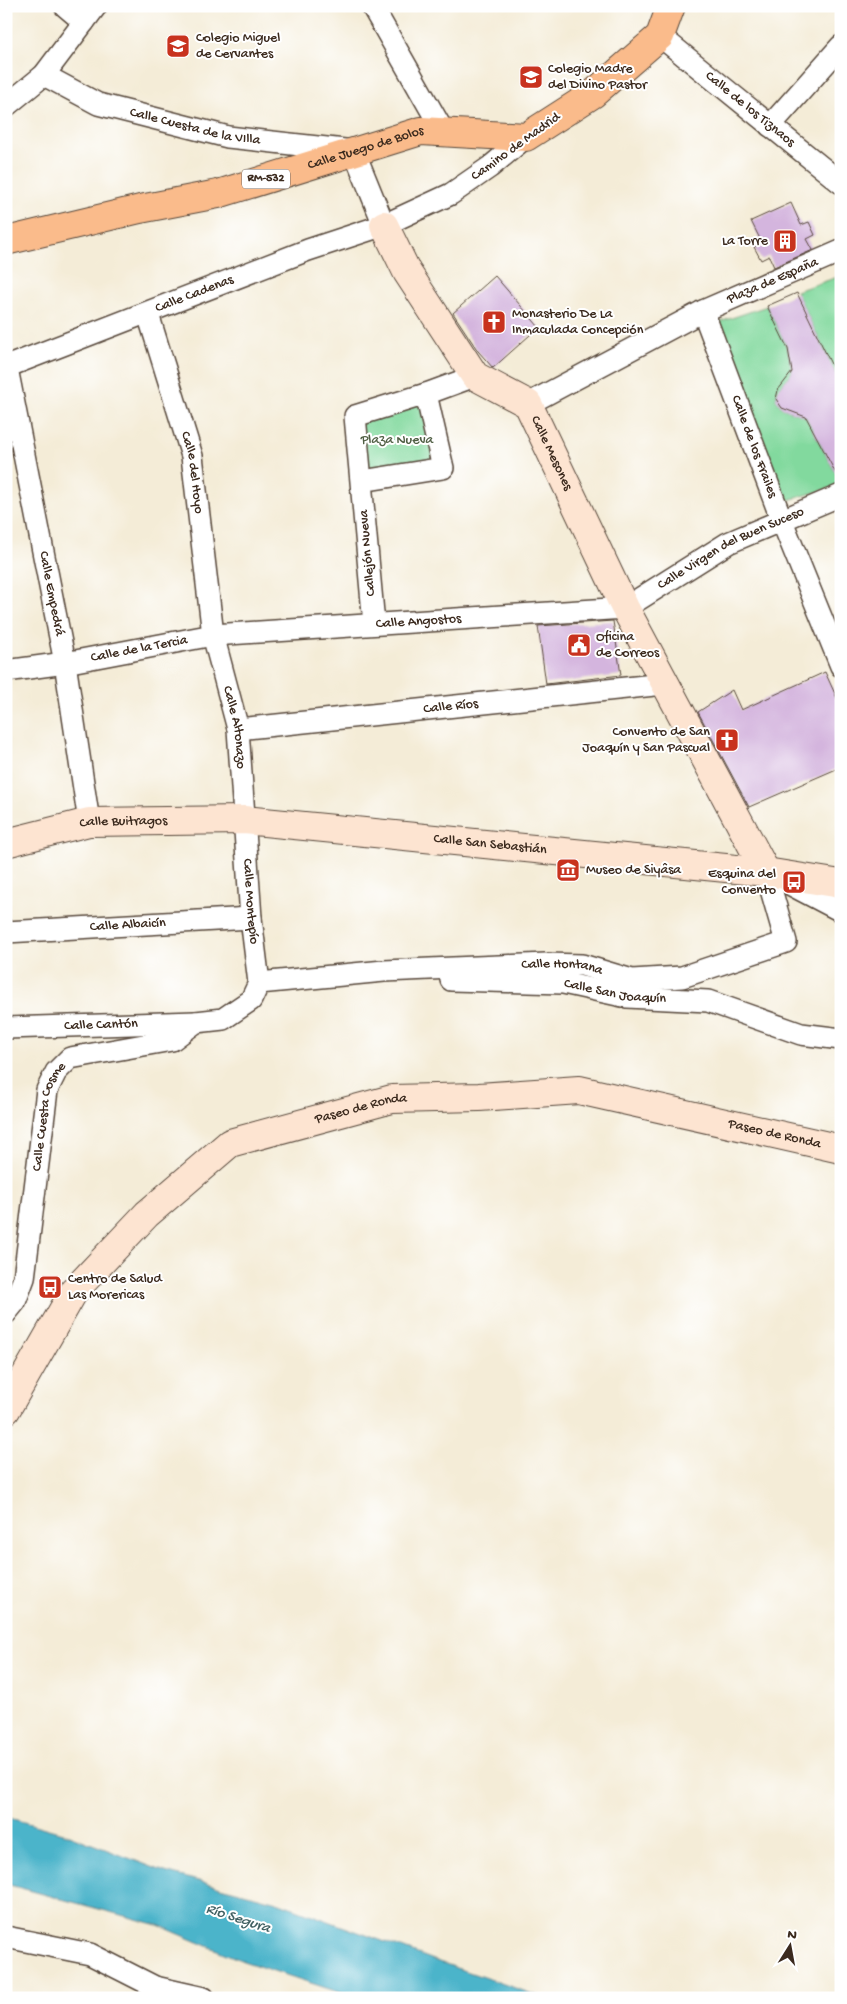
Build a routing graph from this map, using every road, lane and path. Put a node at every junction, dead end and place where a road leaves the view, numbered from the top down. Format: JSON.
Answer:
{"nodes":[{"id":1,"x":65,"y":6,"type":"edge"},
{"id":2,"x":372,"y":6,"type":"edge"},
{"id":3,"x":670,"y":6,"type":"edge"},
{"id":4,"x":90,"y":14,"type":"edge"},
{"id":5,"x":660,"y":36,"type":"junction"},
{"id":6,"x":841,"y":46,"type":"edge"},
{"id":7,"x":44,"y":75,"type":"junction"},
{"id":8,"x":6,"y":106,"type":"edge"},
{"id":9,"x":770,"y":126,"type":"junction"},
{"id":10,"x":443,"y":132,"type":"junction"},
{"id":11,"x":526,"y":137,"type":"junction"},
{"id":12,"x":354,"y":151,"type":"junction"},
{"id":13,"x":841,"y":183,"type":"edge"},
{"id":14,"x":384,"y":225,"type":"junction"},
{"id":15,"x":6,"y":241,"type":"edge"},
{"id":16,"x":841,"y":251,"type":"edge"},
{"id":17,"x":703,"y":311,"type":"junction"},
{"id":18,"x":148,"y":314,"type":"junction"},
{"id":19,"x":7,"y":366,"type":"edge"},
{"id":20,"x":475,"y":376,"type":"junction"},
{"id":21,"x":426,"y":394,"type":"junction"},
{"id":22,"x":528,"y":404,"type":"junction"},
{"id":23,"x":362,"y":481,"type":"junction"},
{"id":24,"x":841,"y":495,"type":"edge"},
{"id":25,"x":782,"y":521,"type":"junction"},
{"id":26,"x":625,"y":608,"type":"junction"},
{"id":27,"x":374,"y":624,"type":"junction"},
{"id":28,"x":213,"y":635,"type":"junction"},
{"id":29,"x":65,"y":663,"type":"junction"},
{"id":30,"x":841,"y":666,"type":"edge"},
{"id":31,"x":6,"y":671,"type":"edge"},
{"id":32,"x":664,"y":684,"type":"junction"},
{"id":33,"x":238,"y":729,"type":"junction"},
{"id":34,"x":244,"y":820,"type":"junction"},
{"id":35,"x":89,"y":822,"type":"junction"},
{"id":36,"x":6,"y":842,"type":"edge"},
{"id":37,"x":766,"y":872,"type":"junction"},
{"id":38,"x":841,"y":884,"type":"edge"},
{"id":39,"x":841,"y":911,"type":"edge"},
{"id":40,"x":251,"y":918,"type":"junction"},
{"id":41,"x":6,"y":932,"type":"edge"},
{"id":42,"x":384,"y":971,"type":"junction"},
{"id":43,"x":259,"y":983,"type":"junction"},
{"id":44,"x":196,"y":1022,"type":"junction"},
{"id":45,"x":6,"y":1028,"type":"edge"},
{"id":46,"x":841,"y":1039,"type":"edge"},
{"id":47,"x":839,"y":1145,"type":"edge"},
{"id":48,"x":11,"y":1307,"type":"edge"},
{"id":49,"x":6,"y":1410,"type":"edge"},
{"id":50,"x":6,"y":1937,"type":"edge"},
{"id":51,"x":204,"y":1998,"type":"edge"}],
"edges":[{"from":1,"to":4,"type":"street"},
{"from":2,"to":10,"type":"street"},
{"from":3,"to":5,"type":"main road"},
{"from":4,"to":7,"type":"street"},
{"from":5,"to":9,"type":"street","name":"Calle de los Tiznaos"},
{"from":5,"to":11,"type":"main road","name":"Camino de Madrid"},
{"from":6,"to":9,"type":"street"},
{"from":7,"to":8,"type":"street"},
{"from":7,"to":12,"type":"street","name":"Calle Cuesta de la VIlla"},
{"from":9,"to":13,"type":"street","name":"Calle de los Tiznaos"},
{"from":10,"to":11,"type":"main road","name":"Calle Juego de Bolos","number":"RM-532"},
{"from":10,"to":12,"type":"main road","name":"Calle Juego de Bolos","number":"RM-532"},
{"from":11,"to":14,"type":"street","name":"Camino de Madrid"},
{"from":12,"to":14,"type":"street"},
{"from":12,"to":15,"type":"main road","name":"Calle Juego de Bolos","number":"RM-532"},
{"from":14,"to":18,"type":"street","name":"Calle Cadenas"},
{"from":14,"to":20,"type":"main road","name":"Calle Mesones"},
{"from":16,"to":17,"type":"street","name":"Plaza de España"},
{"from":17,"to":22,"type":"street","name":"Plaza de España"},
{"from":17,"to":25,"type":"street","name":"Calle de los Frailes"},
{"from":18,"to":19,"type":"street","name":"Calle Cadenas"},
{"from":18,"to":28,"type":"street","name":"Calle del Hoyo"},
{"from":19,"to":29,"type":"street","name":"Calle Empedrá"},
{"from":20,"to":21,"type":"street"},
{"from":20,"to":22,"type":"main road","name":"Calle Mesones"},
{"from":21,"to":23,"type":"street","name":"Callejón Nueva"},
{"from":21,"to":23,"type":"street"},
{"from":22,"to":26,"type":"main road","name":"Calle Mesones"},
{"from":23,"to":27,"type":"street","name":"Callejón Nueva"},
{"from":24,"to":25,"type":"street","name":"Calle Virgen del Buen Suceso"},
{"from":25,"to":26,"type":"street","name":"Calle Virgen del Buen Suceso"},
{"from":25,"to":30,"type":"street","name":"Calle de los Frailes"},
{"from":26,"to":27,"type":"street","name":"Calle Angostos"},
{"from":26,"to":32,"type":"main road","name":"Calle Mesones"},
{"from":27,"to":28,"type":"street","name":"Calle Angostos"},
{"from":28,"to":29,"type":"street","name":"Calle de la Tercia"},
{"from":28,"to":33,"type":"street","name":"Calle Altonazo"},
{"from":29,"to":31,"type":"street","name":"Calle de la Tercia"},
{"from":29,"to":35,"type":"street","name":"Calle Empedrá"},
{"from":32,"to":33,"type":"street","name":"Calle Ríos"},
{"from":32,"to":37,"type":"main road","name":"Calle Mesones"},
{"from":33,"to":34,"type":"street","name":"Calle Altonazo"},
{"from":34,"to":35,"type":"main road","name":"Calle Buitragos"},
{"from":34,"to":37,"type":"main road","name":"Calle San Sebastián"},
{"from":34,"to":40,"type":"street","name":"Calle Montepío"},
{"from":35,"to":36,"type":"main road","name":"Calle Buitragos"},
{"from":37,"to":38,"type":"main road","name":"Calle San Sebastián"},
{"from":37,"to":39,"type":"street"},
{"from":37,"to":42,"type":"street","name":"Calle Hontana"},
{"from":40,"to":41,"type":"street","name":"Calle Albaicín"},
{"from":40,"to":43,"type":"street","name":"Calle Montepío"},
{"from":42,"to":43,"type":"street","name":"Calle Hontana"},
{"from":42,"to":46,"type":"street","name":"Calle San Joaquín"},
{"from":43,"to":44,"type":"street"},
{"from":44,"to":45,"type":"street","name":"Calle Cantón"},
{"from":44,"to":48,"type":"street","name":"Calle Cuesta Cosme"},
{"from":47,"to":49,"type":"main road","name":"Paseo de Ronda"},
{"from":50,"to":51,"type":"street"}]}
